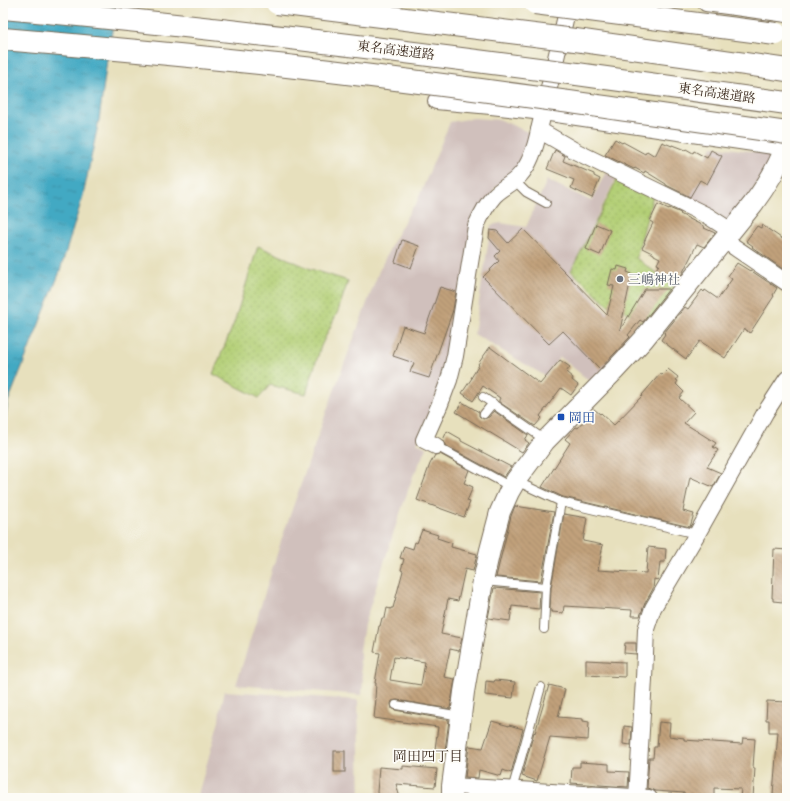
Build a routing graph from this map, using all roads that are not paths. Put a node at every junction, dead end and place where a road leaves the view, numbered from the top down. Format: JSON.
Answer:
{"nodes":[{"id":1,"x":277,"y":3,"type":"edge"},
{"id":2,"x":535,"y":3,"type":"edge"},
{"id":3,"x":569,"y":3,"type":"edge"},
{"id":4,"x":706,"y":3,"type":"edge"},
{"id":5,"x":3,"y":8,"type":"edge"},
{"id":6,"x":787,"y":14,"type":"edge"},
{"id":7,"x":783,"y":34,"type":"edge"},
{"id":8,"x":3,"y":39,"type":"edge"},
{"id":9,"x":787,"y":70,"type":"edge"},
{"id":10,"x":436,"y":101,"type":"dead end"},
{"id":11,"x":787,"y":103,"type":"edge"},
{"id":12,"x":543,"y":112,"type":"junction"},
{"id":13,"x":539,"y":130,"type":"junction"},
{"id":14,"x":787,"y":143,"type":"edge"},
{"id":15,"x":515,"y":181,"type":"junction"},
{"id":16,"x":546,"y":203,"type":"dead end"},
{"id":17,"x":727,"y":235,"type":"junction"},
{"id":18,"x":787,"y":283,"type":"edge"},
{"id":19,"x":787,"y":379,"type":"edge"},
{"id":20,"x":483,"y":397,"type":"dead end"},
{"id":21,"x":493,"y":403,"type":"junction"},
{"id":22,"x":484,"y":414,"type":"dead end"},
{"id":23,"x":545,"y":441,"type":"junction"},
{"id":24,"x":436,"y":446,"type":"joint"},
{"id":25,"x":514,"y":484,"type":"junction"},
{"id":26,"x":560,"y":502,"type":"junction"},
{"id":27,"x":697,"y":534,"type":"junction"},
{"id":28,"x":483,"y":581,"type":"junction"},
{"id":29,"x":546,"y":587,"type":"junction"},
{"id":30,"x":544,"y":629,"type":"dead end"},
{"id":31,"x":541,"y":687,"type":"dead end"},
{"id":32,"x":396,"y":705,"type":"dead end"},
{"id":33,"x":461,"y":716,"type":"junction"},
{"id":34,"x":512,"y":790,"type":"junction"},
{"id":35,"x":452,"y":792,"type":"edge"},
{"id":36,"x":555,"y":795,"type":"edge"},
{"id":37,"x":641,"y":798,"type":"edge"}],
"edges":[{"from":1,"to":9,"type":"highway","bridge":true},
{"from":2,"to":7,"type":"highway","bridge":true},
{"from":3,"to":12,"type":"street"},
{"from":4,"to":6,"type":"street"},
{"from":5,"to":11,"type":"highway","name":"東名高速道路","bridge":true},
{"from":8,"to":14,"type":"highway","bridge":true},
{"from":10,"to":12,"type":"street"},
{"from":12,"to":13,"type":"street"},
{"from":12,"to":14,"type":"street"},
{"from":13,"to":15,"type":"street"},
{"from":13,"to":17,"type":"street"},
{"from":14,"to":17,"type":"street"},
{"from":15,"to":16,"type":"lane"},
{"from":15,"to":24,"type":"street"},
{"from":17,"to":18,"type":"street"},
{"from":17,"to":23,"type":"street"},
{"from":19,"to":27,"type":"street"},
{"from":20,"to":21,"type":"lane"},
{"from":21,"to":22,"type":"lane"},
{"from":21,"to":23,"type":"lane"},
{"from":23,"to":25,"type":"street"},
{"from":24,"to":25,"type":"lane"},
{"from":25,"to":26,"type":"lane"},
{"from":25,"to":28,"type":"street"},
{"from":26,"to":27,"type":"lane"},
{"from":26,"to":29,"type":"lane"},
{"from":27,"to":37,"type":"street"},
{"from":28,"to":29,"type":"lane"},
{"from":28,"to":33,"type":"street"},
{"from":29,"to":30,"type":"lane"},
{"from":31,"to":34,"type":"lane"},
{"from":32,"to":33,"type":"lane"},
{"from":33,"to":35,"type":"street"},
{"from":34,"to":35,"type":"street"},
{"from":34,"to":36,"type":"street"},
{"from":36,"to":37,"type":"street"}]}
